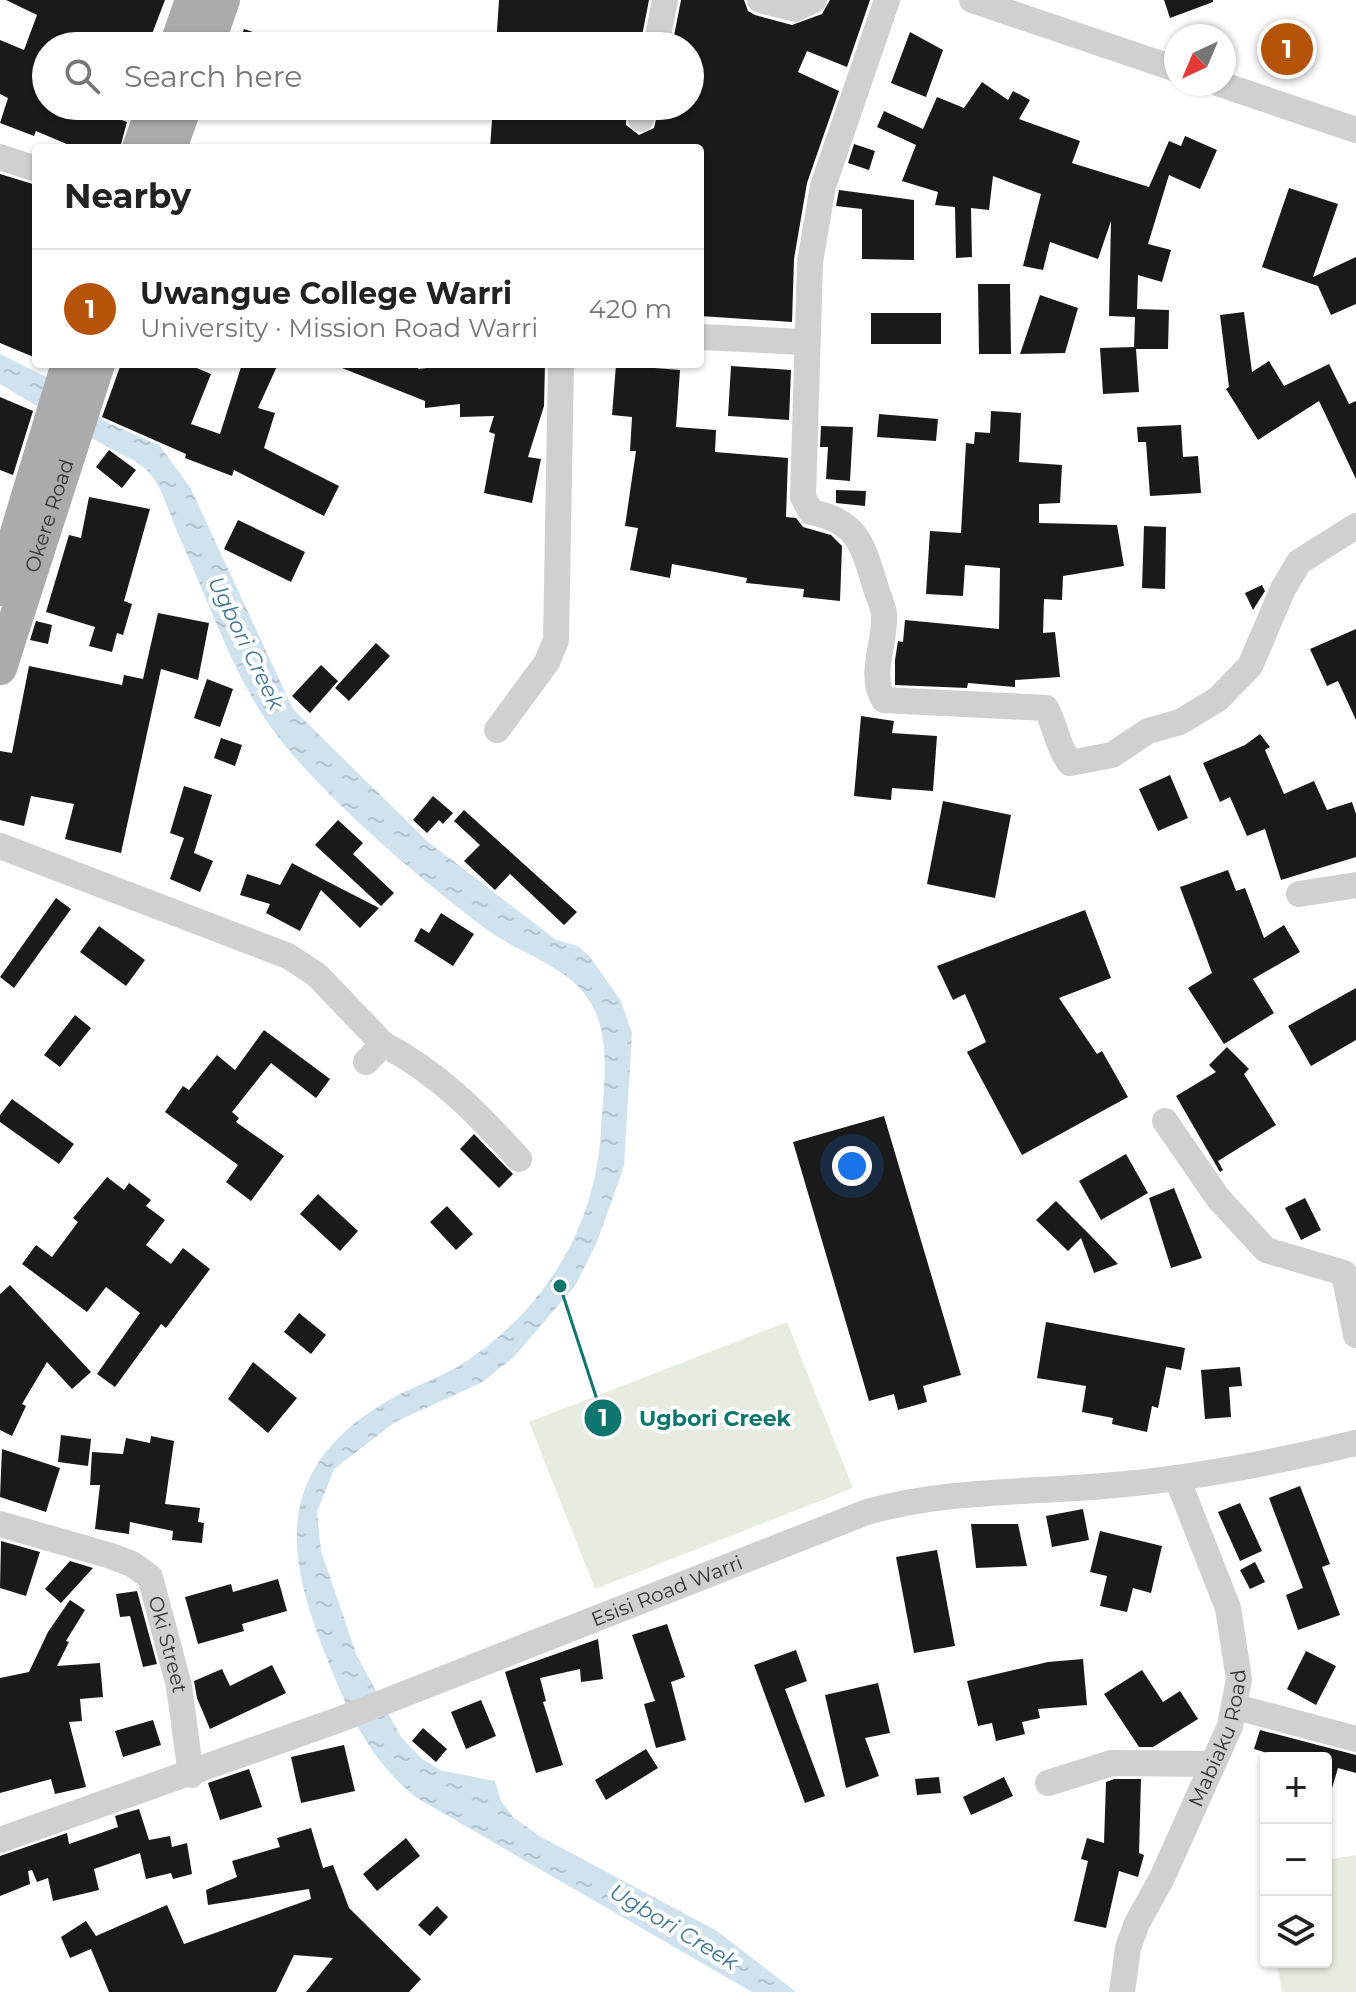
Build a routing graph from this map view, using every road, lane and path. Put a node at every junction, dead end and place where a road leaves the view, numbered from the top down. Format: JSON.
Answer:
{"nodes":[{"id":1,"x":192,"y":0,"type":"edge"},
{"id":2,"x":223,"y":0,"type":"edge"},
{"id":3,"x":665,"y":0,"type":"edge"},
{"id":4,"x":760,"y":0,"type":"edge"},
{"id":5,"x":814,"y":0,"type":"edge"},
{"id":6,"x":887,"y":0,"type":"edge"},
{"id":7,"x":972,"y":0,"type":"edge"},
{"id":8,"x":181,"y":32,"type":"edge"},
{"id":9,"x":212,"y":32,"type":"edge"},
{"id":10,"x":659,"y":32,"type":"edge"},
{"id":11,"x":1164,"y":65,"type":"edge"},
{"id":12,"x":1236,"y":89,"type":"edge"},
{"id":13,"x":149,"y":120,"type":"edge"},
{"id":14,"x":180,"y":120,"type":"edge"},
{"id":15,"x":1356,"y":130,"type":"edge"},
{"id":16,"x":140,"y":144,"type":"edge"},
{"id":17,"x":171,"y":144,"type":"edge"},
{"id":18,"x":0,"y":157,"type":"edge"},
{"id":19,"x":32,"y":168,"type":"edge"},
{"id":20,"x":704,"y":337,"type":"edge"},
{"id":21,"x":805,"y":342,"type":"junction"},
{"id":22,"x":92,"y":368,"type":"edge"},
{"id":23,"x":561,"y":368,"type":"edge"},
{"id":24,"x":72,"y":382,"type":"edge"},
{"id":25,"x":60,"y":435,"type":"junction"},
{"id":26,"x":1356,"y":526,"type":"edge"},
{"id":27,"x":0,"y":589,"type":"edge"},
{"id":28,"x":0,"y":668,"type":"edge"},
{"id":29,"x":497,"y":730,"type":"dead end"},
{"id":30,"x":0,"y":846,"type":"edge"},
{"id":31,"x":1356,"y":885,"type":"edge"},
{"id":32,"x":1299,"y":894,"type":"dead end"},
{"id":33,"x":1165,"y":1121,"type":"dead end"},
{"id":34,"x":519,"y":1159,"type":"dead end"},
{"id":35,"x":1356,"y":1335,"type":"edge"},
{"id":36,"x":1356,"y":1443,"type":"edge"},
{"id":37,"x":1177,"y":1478,"type":"junction"},
{"id":38,"x":0,"y":1524,"type":"edge"},
{"id":39,"x":1236,"y":1707,"type":"junction"},
{"id":40,"x":1356,"y":1739,"type":"edge"},
{"id":41,"x":1213,"y":1764,"type":"junction"},
{"id":42,"x":191,"y":1775,"type":"junction"},
{"id":43,"x":1048,"y":1783,"type":"dead end"},
{"id":44,"x":0,"y":1840,"type":"edge"},
{"id":45,"x":1122,"y":1992,"type":"edge"}],
"edges":[{"from":1,"to":8,"type":"main road"},
{"from":2,"to":9,"type":"main road"},
{"from":3,"to":10,"type":"street"},
{"from":4,"to":5,"type":"street"},
{"from":6,"to":21,"type":"street"},
{"from":7,"to":11,"type":"street"},
{"from":12,"to":15,"type":"street"},
{"from":13,"to":16,"type":"main road"},
{"from":14,"to":17,"type":"main road"},
{"from":18,"to":19,"type":"street"},
{"from":20,"to":21,"type":"street"},
{"from":21,"to":26,"type":"street"},
{"from":22,"to":24,"type":"main road","name":"Okere Road"},
{"from":23,"to":29,"type":"street"},
{"from":24,"to":25,"type":"main road","name":"Okere Road"},
{"from":25,"to":27,"type":"main road","name":"Okere Road"},
{"from":25,"to":28,"type":"main road","name":"Okere Road"},
{"from":30,"to":34,"type":"street"},
{"from":31,"to":32,"type":"street"},
{"from":33,"to":35,"type":"street"},
{"from":36,"to":37,"type":"street","name":"Esisi Road Warri"},
{"from":37,"to":39,"type":"street","name":"Mabiaku Road"},
{"from":37,"to":42,"type":"street","name":"Esisi Road Warri"},
{"from":38,"to":42,"type":"street","name":"Oki Street"},
{"from":39,"to":40,"type":"street"},
{"from":39,"to":41,"type":"street","name":"Mabiaku Road"},
{"from":41,"to":43,"type":"street"},
{"from":41,"to":45,"type":"street","name":"Mabiaku Road"},
{"from":42,"to":44,"type":"street","name":"Esisi Road Warri"}]}
